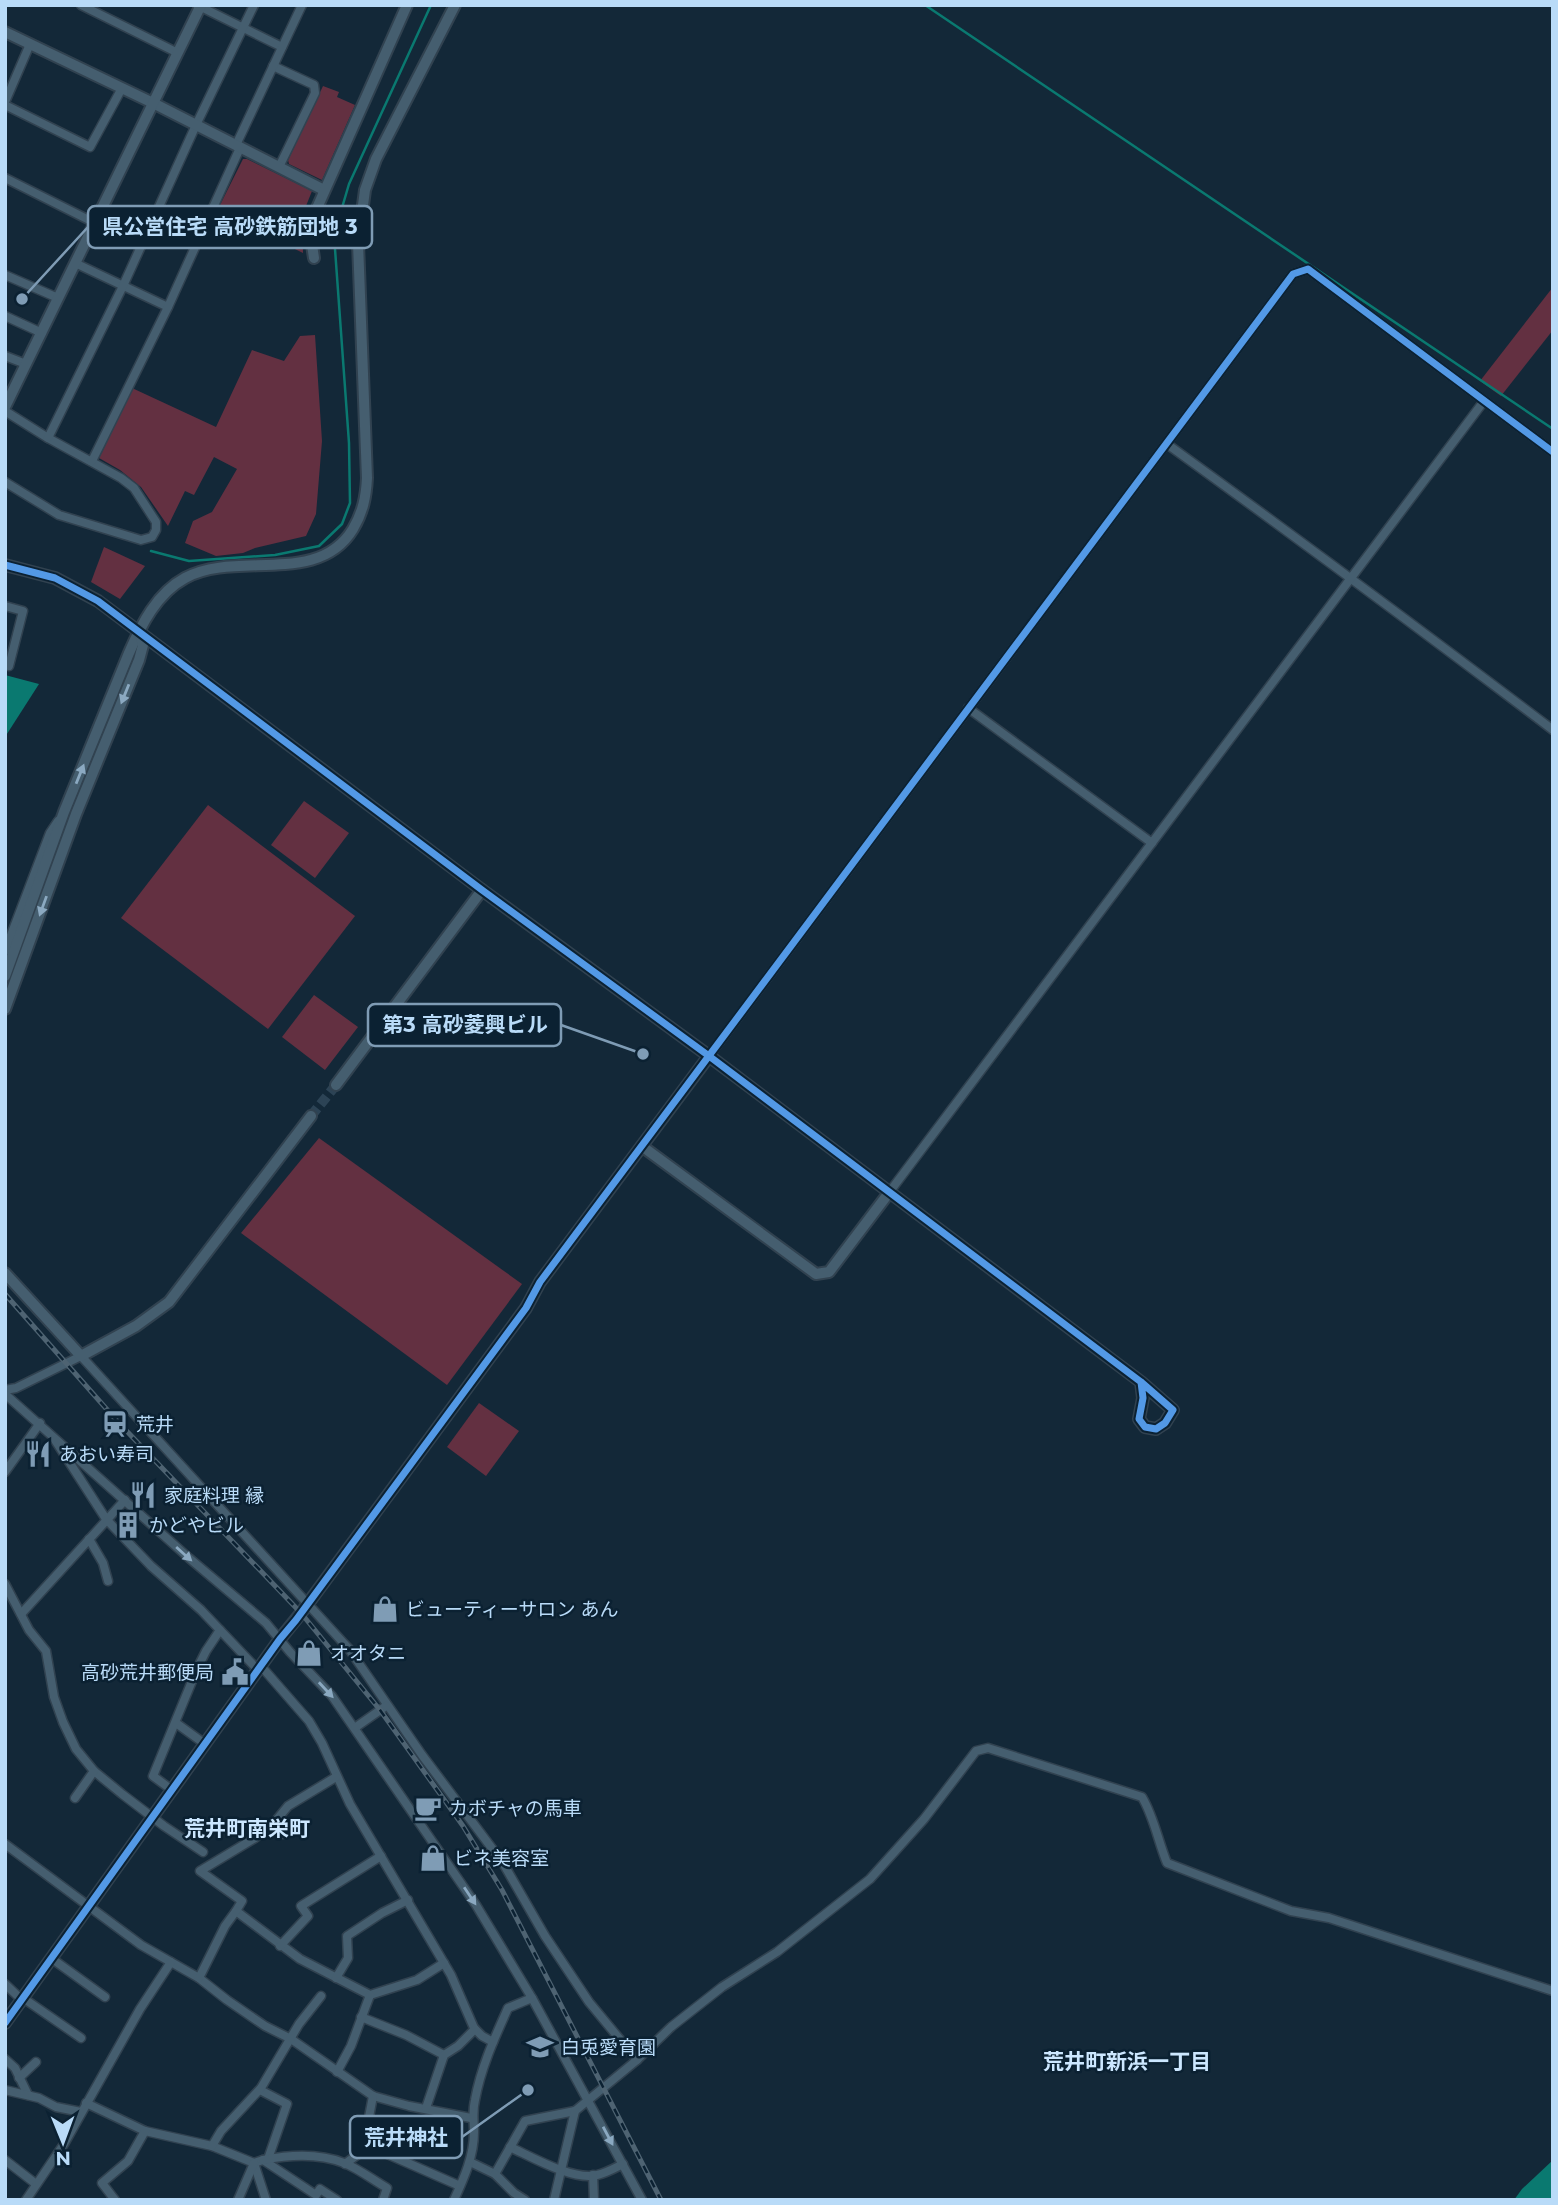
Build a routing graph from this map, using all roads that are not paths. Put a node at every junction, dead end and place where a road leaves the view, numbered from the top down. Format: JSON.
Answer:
{"nodes":[{"id":1,"x":80,"y":5,"type":"edge"},
{"id":2,"x":254,"y":5,"type":"edge"},
{"id":3,"x":302,"y":5,"type":"edge"},
{"id":4,"x":407,"y":5,"type":"edge"},
{"id":5,"x":455,"y":5,"type":"edge"},
{"id":6,"x":200,"y":6,"type":"edge"},
{"id":7,"x":243,"y":28,"type":"junction"},
{"id":8,"x":5,"y":32,"type":"edge"},
{"id":9,"x":30,"y":44,"type":"junction"},
{"id":10,"x":282,"y":47,"type":"junction"},
{"id":11,"x":178,"y":53,"type":"junction"},
{"id":12,"x":273,"y":66,"type":"junction"},
{"id":13,"x":122,"y":88,"type":"junction"},
{"id":14,"x":153,"y":103,"type":"junction"},
{"id":15,"x":5,"y":104,"type":"edge"},
{"id":16,"x":196,"y":125,"type":"junction"},
{"id":17,"x":238,"y":146,"type":"junction"},
{"id":18,"x":279,"y":167,"type":"junction"},
{"id":19,"x":5,"y":178,"type":"edge"},
{"id":20,"x":324,"y":190,"type":"junction"},
{"id":21,"x":95,"y":223,"type":"junction"},
{"id":22,"x":314,"y":258,"type":"dead end"},
{"id":23,"x":75,"y":263,"type":"junction"},
{"id":24,"x":5,"y":275,"type":"edge"},
{"id":25,"x":123,"y":286,"type":"junction"},
{"id":26,"x":58,"y":298,"type":"junction"},
{"id":27,"x":168,"y":307,"type":"junction"},
{"id":28,"x":5,"y":316,"type":"edge"},
{"id":29,"x":42,"y":332,"type":"junction"},
{"id":30,"x":5,"y":356,"type":"edge"},
{"id":31,"x":26,"y":364,"type":"junction"},
{"id":32,"x":1484,"y":401,"type":"junction"},
{"id":33,"x":5,"y":409,"type":"edge"},
{"id":34,"x":48,"y":438,"type":"junction"},
{"id":35,"x":1167,"y":444,"type":"junction"},
{"id":36,"x":1553,"y":452,"type":"edge"},
{"id":37,"x":92,"y":461,"type":"junction"},
{"id":38,"x":5,"y":482,"type":"edge"},
{"id":39,"x":5,"y":565,"type":"edge"},
{"id":40,"x":1350,"y":576,"type":"junction"},
{"id":41,"x":5,"y":606,"type":"edge"},
{"id":42,"x":139,"y":630,"type":"junction"},
{"id":43,"x":5,"y":665,"type":"edge"},
{"id":44,"x":968,"y":708,"type":"junction"},
{"id":45,"x":1553,"y":730,"type":"edge"},
{"id":46,"x":64,"y":812,"type":"junction"},
{"id":47,"x":1152,"y":844,"type":"junction"},
{"id":48,"x":482,"y":890,"type":"junction"},
{"id":49,"x":5,"y":951,"type":"edge"},
{"id":50,"x":5,"y":976,"type":"edge"},
{"id":51,"x":5,"y":1009,"type":"edge"},
{"id":52,"x":709,"y":1056,"type":"junction"},
{"id":53,"x":335,"y":1085,"type":"tunnel mouth"},
{"id":54,"x":311,"y":1116,"type":"tunnel mouth"},
{"id":55,"x":643,"y":1147,"type":"junction"},
{"id":56,"x":888,"y":1194,"type":"junction"},
{"id":57,"x":5,"y":1273,"type":"edge"},
{"id":58,"x":81,"y":1356,"type":"junction"},
{"id":59,"x":1140,"y":1382,"type":"junction"},
{"id":60,"x":5,"y":1392,"type":"edge"},
{"id":61,"x":40,"y":1423,"type":"junction"},
{"id":62,"x":50,"y":1432,"type":"junction"},
{"id":63,"x":5,"y":1472,"type":"edge"},
{"id":64,"x":125,"y":1500,"type":"junction"},
{"id":65,"x":106,"y":1519,"type":"junction"},
{"id":66,"x":89,"y":1539,"type":"junction"},
{"id":67,"x":108,"y":1581,"type":"dead end"},
{"id":68,"x":5,"y":1584,"type":"edge"},
{"id":69,"x":308,"y":1603,"type":"junction"},
{"id":70,"x":20,"y":1614,"type":"junction"},
{"id":71,"x":220,"y":1630,"type":"junction"},
{"id":72,"x":280,"y":1639,"type":"junction"},
{"id":73,"x":260,"y":1668,"type":"junction"},
{"id":74,"x":386,"y":1706,"type":"junction"},
{"id":75,"x":176,"y":1723,"type":"junction"},
{"id":76,"x":356,"y":1727,"type":"junction"},
{"id":77,"x":205,"y":1744,"type":"junction"},
{"id":78,"x":94,"y":1771,"type":"junction"},
{"id":79,"x":337,"y":1777,"type":"junction"},
{"id":80,"x":172,"y":1790,"type":"junction"},
{"id":81,"x":75,"y":1798,"type":"dead end"},
{"id":82,"x":153,"y":1816,"type":"junction"},
{"id":83,"x":274,"y":1824,"type":"junction"},
{"id":84,"x":283,"y":1834,"type":"dead end"},
{"id":85,"x":6,"y":1847,"type":"edge"},
{"id":86,"x":203,"y":1852,"type":"dead end"},
{"id":87,"x":381,"y":1856,"type":"junction"},
{"id":88,"x":408,"y":1900,"type":"junction"},
{"id":89,"x":88,"y":1906,"type":"junction"},
{"id":90,"x":236,"y":1911,"type":"junction"},
{"id":91,"x":280,"y":1945,"type":"junction"},
{"id":92,"x":51,"y":1958,"type":"junction"},
{"id":93,"x":171,"y":1962,"type":"junction"},
{"id":94,"x":444,"y":1963,"type":"junction"},
{"id":95,"x":199,"y":1978,"type":"junction"},
{"id":96,"x":336,"y":1978,"type":"junction"},
{"id":97,"x":5,"y":1984,"type":"edge"},
{"id":98,"x":1553,"y":1991,"type":"edge"},
{"id":99,"x":321,"y":1996,"type":"dead end"},
{"id":100,"x":370,"y":1996,"type":"junction"},
{"id":101,"x":105,"y":1997,"type":"dead end"},
{"id":102,"x":532,"y":1998,"type":"junction"},
{"id":103,"x":22,"y":1999,"type":"junction"},
{"id":104,"x":361,"y":2017,"type":"junction"},
{"id":105,"x":5,"y":2023,"type":"edge"},
{"id":106,"x":475,"y":2029,"type":"junction"},
{"id":107,"x":81,"y":2038,"type":"dead end"},
{"id":108,"x":290,"y":2039,"type":"junction"},
{"id":109,"x":493,"y":2042,"type":"junction"},
{"id":110,"x":444,"y":2055,"type":"junction"},
{"id":111,"x":5,"y":2059,"type":"edge"},
{"id":112,"x":637,"y":2060,"type":"junction"},
{"id":113,"x":36,"y":2062,"type":"dead end"},
{"id":114,"x":337,"y":2072,"type":"junction"},
{"id":115,"x":19,"y":2078,"type":"junction"},
{"id":116,"x":5,"y":2090,"type":"edge"},
{"id":117,"x":260,"y":2090,"type":"junction"},
{"id":118,"x":28,"y":2095,"type":"junction"},
{"id":119,"x":373,"y":2096,"type":"junction"},
{"id":120,"x":589,"y":2100,"type":"junction"},
{"id":121,"x":86,"y":2103,"type":"junction"},
{"id":122,"x":426,"y":2108,"type":"junction"},
{"id":123,"x":575,"y":2111,"type":"junction"},
{"id":124,"x":81,"y":2112,"type":"junction"},
{"id":125,"x":471,"y":2118,"type":"junction"},
{"id":126,"x":145,"y":2132,"type":"junction"},
{"id":127,"x":212,"y":2146,"type":"junction"},
{"id":128,"x":369,"y":2146,"type":"junction"},
{"id":129,"x":510,"y":2147,"type":"junction"},
{"id":130,"x":5,"y":2160,"type":"edge"},
{"id":131,"x":262,"y":2161,"type":"junction"},
{"id":132,"x":470,"y":2162,"type":"junction"},
{"id":133,"x":345,"y":2164,"type":"junction"},
{"id":134,"x":623,"y":2164,"type":"junction"},
{"id":135,"x":562,"y":2170,"type":"junction"},
{"id":136,"x":495,"y":2174,"type":"junction"},
{"id":137,"x":593,"y":2175,"type":"junction"},
{"id":138,"x":36,"y":2184,"type":"junction"},
{"id":139,"x":460,"y":2186,"type":"junction"},
{"id":140,"x":515,"y":2197,"type":"edge"},
{"id":141,"x":26,"y":2200,"type":"edge"},
{"id":142,"x":115,"y":2200,"type":"edge"},
{"id":143,"x":238,"y":2200,"type":"edge"},
{"id":144,"x":266,"y":2200,"type":"edge"},
{"id":145,"x":337,"y":2200,"type":"edge"},
{"id":146,"x":383,"y":2200,"type":"edge"},
{"id":147,"x":454,"y":2200,"type":"edge"},
{"id":148,"x":525,"y":2200,"type":"edge"},
{"id":149,"x":554,"y":2200,"type":"edge"},
{"id":150,"x":594,"y":2200,"type":"edge"},
{"id":151,"x":642,"y":2200,"type":"edge"}],
"edges":[{"from":1,"to":11,"type":"street"},
{"from":2,"to":7,"type":"street"},
{"from":3,"to":10,"type":"street"},
{"from":4,"to":20,"type":"street"},
{"from":5,"to":42,"type":"street"},
{"from":6,"to":7,"type":"street"},
{"from":6,"to":11,"type":"street"},
{"from":7,"to":10,"type":"street"},
{"from":7,"to":16,"type":"street"},
{"from":8,"to":9,"type":"street"},
{"from":9,"to":13,"type":"street"},
{"from":9,"to":15,"type":"street"},
{"from":10,"to":12,"type":"street"},
{"from":11,"to":14,"type":"street"},
{"from":12,"to":17,"type":"street"},
{"from":12,"to":18,"type":"street"},
{"from":13,"to":14,"type":"street"},
{"from":13,"to":15,"type":"street"},
{"from":14,"to":16,"type":"street"},
{"from":14,"to":21,"type":"street"},
{"from":16,"to":17,"type":"street"},
{"from":16,"to":25,"type":"street"},
{"from":17,"to":18,"type":"street"},
{"from":17,"to":27,"type":"street"},
{"from":18,"to":20,"type":"street"},
{"from":19,"to":21,"type":"street"},
{"from":20,"to":22,"type":"street"},
{"from":21,"to":23,"type":"street"},
{"from":23,"to":25,"type":"street"},
{"from":23,"to":26,"type":"street"},
{"from":24,"to":26,"type":"street"},
{"from":25,"to":27,"type":"street"},
{"from":25,"to":34,"type":"street"},
{"from":26,"to":29,"type":"street"},
{"from":27,"to":37,"type":"street"},
{"from":28,"to":29,"type":"street"},
{"from":29,"to":31,"type":"street"},
{"from":30,"to":31,"type":"street"},
{"from":31,"to":33,"type":"street"},
{"from":32,"to":35,"type":"street"},
{"from":32,"to":36,"type":"street"},
{"from":32,"to":40,"type":"street"},
{"from":33,"to":34,"type":"street"},
{"from":34,"to":37,"type":"street"},
{"from":35,"to":40,"type":"street"},
{"from":35,"to":44,"type":"street"},
{"from":37,"to":38,"type":"street"},
{"from":39,"to":42,"type":"street"},
{"from":40,"to":45,"type":"street"},
{"from":40,"to":47,"type":"street"},
{"from":41,"to":43,"type":"street"},
{"from":46,"to":42,"type":"street","one_way":true},
{"from":42,"to":48,"type":"street"},
{"from":42,"to":51,"type":"street","one_way":true},
{"from":44,"to":47,"type":"street"},
{"from":44,"to":52,"type":"street"},
{"from":46,"to":49,"type":"street"},
{"from":46,"to":50,"type":"street"},
{"from":47,"to":56,"type":"street"},
{"from":48,"to":52,"type":"street"},
{"from":48,"to":53,"type":"street"},
{"from":52,"to":55,"type":"street"},
{"from":52,"to":56,"type":"street"},
{"from":54,"to":58,"type":"street"},
{"from":55,"to":56,"type":"street"},
{"from":55,"to":69,"type":"street"},
{"from":56,"to":59,"type":"street"},
{"from":57,"to":58,"type":"street"},
{"from":58,"to":60,"type":"street"},
{"from":58,"to":69,"type":"street"},
{"from":59,"to":59,"type":"street"},
{"from":60,"to":61,"type":"street"},
{"from":61,"to":62,"type":"street"},
{"from":61,"to":63,"type":"street"},
{"from":62,"to":64,"type":"street"},
{"from":62,"to":65,"type":"street"},
{"from":64,"to":65,"type":"street"},
{"from":64,"to":72,"type":"street","one_way":true},
{"from":65,"to":66,"type":"street"},
{"from":65,"to":71,"type":"street"},
{"from":66,"to":67,"type":"street"},
{"from":66,"to":70,"type":"street"},
{"from":68,"to":70,"type":"street"},
{"from":69,"to":72,"type":"street"},
{"from":69,"to":74,"type":"street"},
{"from":70,"to":78,"type":"street"},
{"from":71,"to":73,"type":"street"},
{"from":71,"to":75,"type":"street"},
{"from":72,"to":73,"type":"street"},
{"from":72,"to":76,"type":"street","one_way":true},
{"from":73,"to":77,"type":"street"},
{"from":73,"to":79,"type":"street"},
{"from":74,"to":76,"type":"street"},
{"from":74,"to":112,"type":"street"},
{"from":75,"to":77,"type":"street"},
{"from":75,"to":80,"type":"street"},
{"from":76,"to":102,"type":"street","one_way":true},
{"from":77,"to":80,"type":"street"},
{"from":78,"to":81,"type":"street"},
{"from":78,"to":82,"type":"street"},
{"from":79,"to":83,"type":"street"},
{"from":79,"to":87,"type":"street"},
{"from":80,"to":82,"type":"street"},
{"from":82,"to":86,"type":"street"},
{"from":82,"to":89,"type":"street"},
{"from":83,"to":84,"type":"street"},
{"from":83,"to":90,"type":"street"},
{"from":85,"to":89,"type":"street"},
{"from":87,"to":88,"type":"street"},
{"from":87,"to":91,"type":"street"},
{"from":88,"to":94,"type":"street"},
{"from":88,"to":96,"type":"street"},
{"from":89,"to":92,"type":"street"},
{"from":89,"to":93,"type":"street"},
{"from":90,"to":91,"type":"street"},
{"from":90,"to":95,"type":"street"},
{"from":91,"to":96,"type":"street"},
{"from":92,"to":101,"type":"street"},
{"from":92,"to":103,"type":"street"},
{"from":93,"to":95,"type":"street"},
{"from":93,"to":121,"type":"street"},
{"from":94,"to":100,"type":"street"},
{"from":94,"to":106,"type":"street"},
{"from":95,"to":108,"type":"street"},
{"from":96,"to":100,"type":"street"},
{"from":97,"to":103,"type":"street"},
{"from":98,"to":112,"type":"street"},
{"from":99,"to":108,"type":"street"},
{"from":100,"to":104,"type":"street"},
{"from":102,"to":109,"type":"street"},
{"from":102,"to":120,"type":"street"},
{"from":103,"to":105,"type":"street"},
{"from":103,"to":107,"type":"street"},
{"from":104,"to":110,"type":"street"},
{"from":104,"to":114,"type":"street"},
{"from":106,"to":109,"type":"street"},
{"from":106,"to":110,"type":"street"},
{"from":108,"to":114,"type":"street"},
{"from":108,"to":117,"type":"street"},
{"from":109,"to":125,"type":"street"},
{"from":110,"to":122,"type":"street"},
{"from":111,"to":115,"type":"street"},
{"from":112,"to":120,"type":"street"},
{"from":113,"to":115,"type":"street"},
{"from":114,"to":119,"type":"street"},
{"from":115,"to":118,"type":"street"},
{"from":116,"to":118,"type":"street"},
{"from":117,"to":127,"type":"street"},
{"from":117,"to":131,"type":"street"},
{"from":118,"to":124,"type":"street"},
{"from":119,"to":122,"type":"street"},
{"from":119,"to":128,"type":"street"},
{"from":120,"to":123,"type":"street"},
{"from":120,"to":134,"type":"street","one_way":true},
{"from":121,"to":124,"type":"street"},
{"from":121,"to":126,"type":"street"},
{"from":122,"to":125,"type":"street"},
{"from":123,"to":129,"type":"street"},
{"from":123,"to":135,"type":"street"},
{"from":124,"to":138,"type":"street"},
{"from":125,"to":132,"type":"street"},
{"from":126,"to":127,"type":"street"},
{"from":126,"to":142,"type":"street"},
{"from":127,"to":131,"type":"street"},
{"from":128,"to":133,"type":"street"},
{"from":128,"to":139,"type":"street"},
{"from":129,"to":135,"type":"street"},
{"from":129,"to":136,"type":"street"},
{"from":130,"to":138,"type":"street"},
{"from":131,"to":133,"type":"street"},
{"from":131,"to":143,"type":"street"},
{"from":131,"to":144,"type":"street"},
{"from":131,"to":145,"type":"street"},
{"from":132,"to":136,"type":"street"},
{"from":132,"to":139,"type":"street"},
{"from":133,"to":146,"type":"street"},
{"from":134,"to":137,"type":"street"},
{"from":134,"to":151,"type":"street"},
{"from":135,"to":137,"type":"street"},
{"from":135,"to":149,"type":"street"},
{"from":136,"to":140,"type":"street"},
{"from":137,"to":150,"type":"street"},
{"from":138,"to":141,"type":"street"},
{"from":139,"to":147,"type":"street"},
{"from":140,"to":148,"type":"street"}]}
